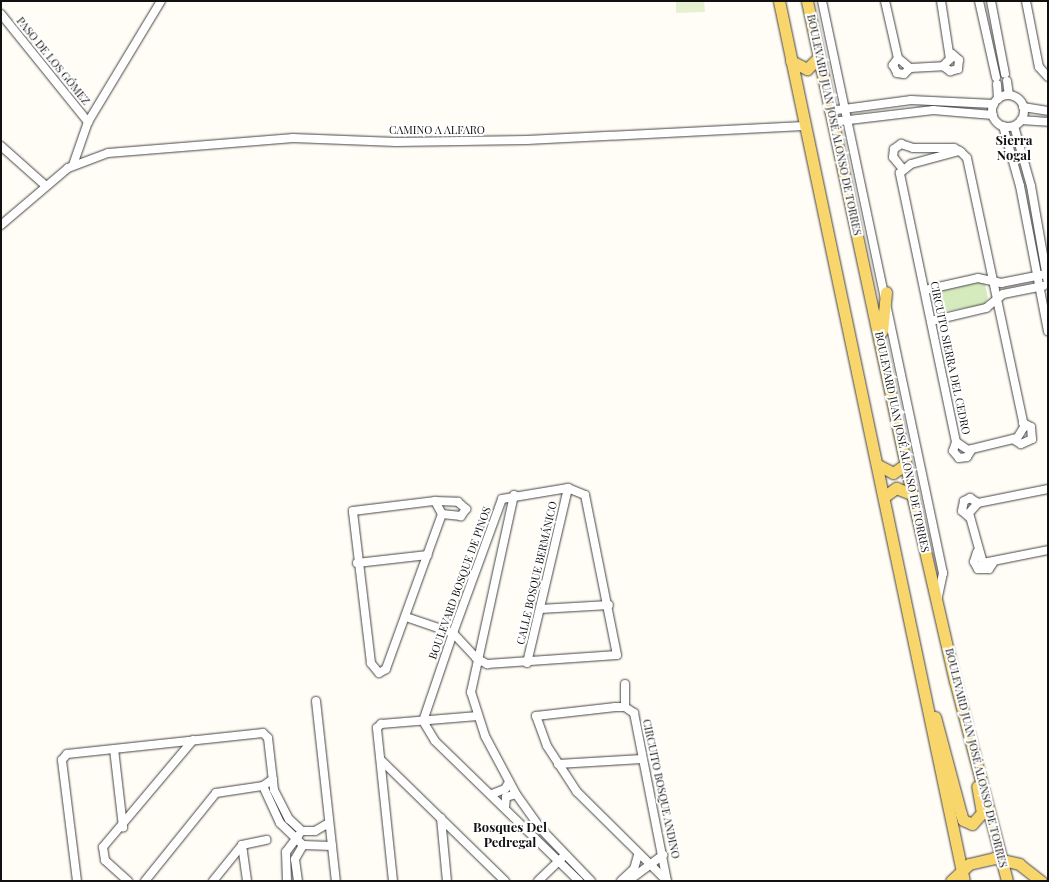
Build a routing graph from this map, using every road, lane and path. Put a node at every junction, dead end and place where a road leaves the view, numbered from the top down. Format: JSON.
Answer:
{"nodes":[{"id":1,"x":161,"y":1,"type":"edge"},
{"id":2,"x":779,"y":1,"type":"edge"},
{"id":3,"x":807,"y":1,"type":"edge"},
{"id":4,"x":822,"y":1,"type":"edge"},
{"id":5,"x":885,"y":1,"type":"edge"},
{"id":6,"x":940,"y":1,"type":"edge"},
{"id":7,"x":979,"y":1,"type":"edge"},
{"id":8,"x":991,"y":1,"type":"edge"},
{"id":9,"x":1026,"y":1,"type":"edge"},
{"id":10,"x":1,"y":14,"type":"edge"},
{"id":11,"x":818,"y":58,"type":"junction"},
{"id":12,"x":791,"y":61,"type":"junction"},
{"id":13,"x":1048,"y":77,"type":"edge"},
{"id":14,"x":1009,"y":95,"type":"junction"},
{"id":15,"x":996,"y":101,"type":"junction"},
{"id":16,"x":1023,"y":107,"type":"junction"},
{"id":17,"x":843,"y":109,"type":"junction"},
{"id":18,"x":1048,"y":111,"type":"edge"},
{"id":19,"x":992,"y":115,"type":"junction"},
{"id":20,"x":830,"y":117,"type":"junction"},
{"id":21,"x":846,"y":120,"type":"junction"},
{"id":22,"x":1021,"y":120,"type":"junction"},
{"id":23,"x":88,"y":122,"type":"junction"},
{"id":24,"x":1048,"y":122,"type":"edge"},
{"id":25,"x":804,"y":126,"type":"junction"},
{"id":26,"x":1003,"y":126,"type":"junction"},
{"id":27,"x":1014,"y":126,"type":"junction"},
{"id":28,"x":1,"y":146,"type":"edge"},
{"id":29,"x":959,"y":151,"type":"junction"},
{"id":30,"x":73,"y":165,"type":"junction"},
{"id":31,"x":902,"y":168,"type":"junction"},
{"id":32,"x":45,"y":185,"type":"junction"},
{"id":33,"x":1,"y":225,"type":"edge"},
{"id":34,"x":1046,"y":274,"type":"junction"},
{"id":35,"x":1036,"y":276,"type":"junction"},
{"id":36,"x":993,"y":281,"type":"junction"},
{"id":37,"x":1048,"y":284,"type":"edge"},
{"id":38,"x":1038,"y":287,"type":"junction"},
{"id":39,"x":925,"y":290,"type":"junction"},
{"id":40,"x":886,"y":292,"type":"junction"},
{"id":41,"x":996,"y":300,"type":"junction"},
{"id":42,"x":931,"y":321,"type":"junction"},
{"id":43,"x":1048,"y":331,"type":"edge"},
{"id":44,"x":881,"y":338,"type":"junction"},
{"id":45,"x":878,"y":465,"type":"junction"},
{"id":46,"x":905,"y":465,"type":"junction"},
{"id":47,"x":568,"y":488,"type":"junction"},
{"id":48,"x":1048,"y":489,"type":"edge"},
{"id":49,"x":912,"y":494,"type":"junction"},
{"id":50,"x":514,"y":495,"type":"junction"},
{"id":51,"x":885,"y":496,"type":"junction"},
{"id":52,"x":435,"y":502,"type":"junction"},
{"id":53,"x":442,"y":514,"type":"junction"},
{"id":54,"x":1048,"y":550,"type":"edge"},
{"id":55,"x":483,"y":551,"type":"junction"},
{"id":56,"x":428,"y":555,"type":"junction"},
{"id":57,"x":499,"y":556,"type":"junction"},
{"id":58,"x":357,"y":563,"type":"junction"},
{"id":59,"x":937,"y":602,"type":"junction"},
{"id":60,"x":609,"y":605,"type":"junction"},
{"id":61,"x":540,"y":609,"type":"junction"},
{"id":62,"x":406,"y":617,"type":"junction"},
{"id":63,"x":453,"y":633,"type":"junction"},
{"id":64,"x":476,"y":658,"type":"junction"},
{"id":65,"x":526,"y":663,"type":"junction"},
{"id":66,"x":625,"y":684,"type":"dead end"},
{"id":67,"x":927,"y":694,"type":"junction"},
{"id":68,"x":316,"y":701,"type":"dead end"},
{"id":69,"x":625,"y":707,"type":"junction"},
{"id":70,"x":478,"y":716,"type":"junction"},
{"id":71,"x":423,"y":721,"type":"junction"},
{"id":72,"x":969,"y":732,"type":"junction"},
{"id":73,"x":193,"y":740,"type":"junction"},
{"id":74,"x":114,"y":749,"type":"junction"},
{"id":75,"x":642,"y":759,"type":"junction"},
{"id":76,"x":382,"y":761,"type":"junction"},
{"id":77,"x":558,"y":764,"type":"junction"},
{"id":78,"x":273,"y":779,"type":"junction"},
{"id":79,"x":509,"y":782,"type":"junction"},
{"id":80,"x":263,"y":786,"type":"junction"},
{"id":81,"x":492,"y":794,"type":"junction"},
{"id":82,"x":516,"y":794,"type":"junction"},
{"id":83,"x":505,"y":807,"type":"junction"},
{"id":84,"x":441,"y":818,"type":"junction"},
{"id":85,"x":329,"y":823,"type":"junction"},
{"id":86,"x":123,"y":827,"type":"junction"},
{"id":87,"x":302,"y":831,"type":"junction"},
{"id":88,"x":296,"y":839,"type":"junction"},
{"id":89,"x":266,"y":840,"type":"dead end"},
{"id":90,"x":242,"y":845,"type":"junction"},
{"id":91,"x":303,"y":845,"type":"junction"},
{"id":92,"x":332,"y":846,"type":"junction"},
{"id":93,"x":664,"y":854,"type":"junction"},
{"id":94,"x":638,"y":855,"type":"junction"},
{"id":95,"x":561,"y":858,"type":"junction"},
{"id":96,"x":1002,"y":859,"type":"junction"},
{"id":97,"x":650,"y":865,"type":"junction"},
{"id":98,"x":962,"y":870,"type":"junction"},
{"id":99,"x":77,"y":881,"type":"edge"},
{"id":100,"x":128,"y":881,"type":"edge"},
{"id":101,"x":144,"y":881,"type":"edge"},
{"id":102,"x":213,"y":881,"type":"edge"},
{"id":103,"x":247,"y":881,"type":"edge"},
{"id":104,"x":288,"y":881,"type":"edge"},
{"id":105,"x":298,"y":881,"type":"edge"},
{"id":106,"x":336,"y":881,"type":"edge"},
{"id":107,"x":393,"y":881,"type":"edge"},
{"id":108,"x":447,"y":881,"type":"edge"},
{"id":109,"x":505,"y":881,"type":"edge"},
{"id":110,"x":538,"y":881,"type":"edge"},
{"id":111,"x":579,"y":881,"type":"edge"},
{"id":112,"x":591,"y":881,"type":"edge"},
{"id":113,"x":621,"y":881,"type":"edge"},
{"id":114,"x":628,"y":881,"type":"edge"},
{"id":115,"x":667,"y":881,"type":"edge"},
{"id":116,"x":951,"y":881,"type":"edge"},
{"id":117,"x":964,"y":881,"type":"edge"},
{"id":118,"x":1007,"y":881,"type":"edge"},
{"id":119,"x":1041,"y":881,"type":"edge"}],
"edges":[{"from":1,"to":23,"type":"street"},
{"from":2,"to":12,"type":"main road"},
{"from":3,"to":11,"type":"main road","name":"BOULEVARD JUAN JOSÉ ALONSO DE TORRES"},
{"from":4,"to":17,"type":"street"},
{"from":5,"to":6,"type":"street"},
{"from":7,"to":15,"type":"street"},
{"from":8,"to":14,"type":"street"},
{"from":9,"to":13,"type":"street"},
{"from":10,"to":23,"type":"street","name":"PASO DE LOS GÓMEZ"},
{"from":11,"to":12,"type":"main road"},
{"from":11,"to":20,"type":"main road","name":"BOULEVARD JUAN JOSÉ ALONSO DE TORRES"},
{"from":12,"to":25,"type":"main road"},
{"from":14,"to":15,"type":"street"},
{"from":14,"to":16,"type":"street"},
{"from":15,"to":17,"type":"street"},
{"from":15,"to":19,"type":"street"},
{"from":16,"to":18,"type":"street"},
{"from":16,"to":22,"type":"street"},
{"from":17,"to":20,"type":"street"},
{"from":17,"to":21,"type":"street"},
{"from":19,"to":21,"type":"street"},
{"from":19,"to":26,"type":"street"},
{"from":20,"to":21,"type":"street"},
{"from":20,"to":44,"type":"main road","name":"BOULEVARD JUAN JOSÉ ALONSO DE TORRES"},
{"from":21,"to":40,"type":"street"},
{"from":22,"to":24,"type":"street"},
{"from":22,"to":27,"type":"street"},
{"from":23,"to":30,"type":"street"},
{"from":25,"to":30,"type":"street","name":"CAMINO A ALFARO"},
{"from":25,"to":45,"type":"main road"},
{"from":26,"to":27,"type":"street"},
{"from":26,"to":35,"type":"street"},
{"from":27,"to":34,"type":"street"},
{"from":28,"to":32,"type":"street"},
{"from":29,"to":31,"type":"street"},
{"from":29,"to":31,"type":"street","name":"CIRCUITO SIERRA DEL CEDRO"},
{"from":29,"to":36,"type":"street","name":"CIRCUITO SIERRA DEL CEDRO"},
{"from":30,"to":32,"type":"street","name":"CAMINO A ALFARO"},
{"from":31,"to":39,"type":"street","name":"CIRCUITO SIERRA DEL CEDRO"},
{"from":32,"to":33,"type":"street","name":"CAMINO A ALFARO"},
{"from":34,"to":35,"type":"street"},
{"from":34,"to":37,"type":"street"},
{"from":35,"to":36,"type":"street"},
{"from":35,"to":38,"type":"street"},
{"from":36,"to":39,"type":"street"},
{"from":36,"to":41,"type":"street","name":"CIRCUITO SIERRA DEL CEDRO"},
{"from":37,"to":38,"type":"street"},
{"from":38,"to":41,"type":"street"},
{"from":38,"to":43,"type":"street"},
{"from":39,"to":42,"type":"street","name":"CIRCUITO SIERRA DEL CEDRO"},
{"from":40,"to":44,"type":"main road"},
{"from":40,"to":59,"type":"street"},
{"from":41,"to":42,"type":"street"},
{"from":41,"to":42,"type":"street","name":"CIRCUITO SIERRA DEL CEDRO"},
{"from":44,"to":46,"type":"main road","name":"BOULEVARD JUAN JOSÉ ALONSO DE TORRES"},
{"from":45,"to":46,"type":"main road"},
{"from":45,"to":51,"type":"main road"},
{"from":46,"to":49,"type":"main road","name":"BOULEVARD JUAN JOSÉ ALONSO DE TORRES"},
{"from":47,"to":50,"type":"street"},
{"from":47,"to":60,"type":"street"},
{"from":47,"to":61,"type":"street","name":"CALLE BOSQUE BERMÁNICO"},
{"from":48,"to":54,"type":"street"},
{"from":49,"to":51,"type":"main road"},
{"from":49,"to":59,"type":"main road","name":"BOULEVARD JUAN JOSÉ ALONSO DE TORRES"},
{"from":50,"to":55,"type":"street","name":"BOULEVARD BOSQUE DE PINOS"},
{"from":50,"to":57,"type":"street"},
{"from":51,"to":67,"type":"main road"},
{"from":52,"to":53,"type":"street"},
{"from":52,"to":53,"type":"street"},
{"from":52,"to":58,"type":"street"},
{"from":53,"to":56,"type":"street"},
{"from":55,"to":57,"type":"street"},
{"from":55,"to":63,"type":"street","name":"BOULEVARD BOSQUE DE PINOS"},
{"from":56,"to":58,"type":"street"},
{"from":56,"to":62,"type":"street"},
{"from":57,"to":64,"type":"street"},
{"from":58,"to":62,"type":"street"},
{"from":59,"to":72,"type":"main road","name":"BOULEVARD JUAN JOSÉ ALONSO DE TORRES"},
{"from":60,"to":61,"type":"street"},
{"from":60,"to":65,"type":"street"},
{"from":61,"to":65,"type":"street","name":"CALLE BOSQUE BERMÁNICO"},
{"from":62,"to":63,"type":"street"},
{"from":63,"to":64,"type":"street"},
{"from":63,"to":71,"type":"street","name":"BOULEVARD BOSQUE DE PINOS"},
{"from":64,"to":65,"type":"street"},
{"from":64,"to":70,"type":"street"},
{"from":66,"to":69,"type":"street"},
{"from":67,"to":72,"type":"main road"},
{"from":67,"to":98,"type":"main road"},
{"from":68,"to":85,"type":"street"},
{"from":69,"to":75,"type":"street","name":"CIRCUITO BOSQUE ANDINO"},
{"from":69,"to":77,"type":"street"},
{"from":70,"to":71,"type":"street"},
{"from":70,"to":79,"type":"street"},
{"from":71,"to":76,"type":"street"},
{"from":71,"to":81,"type":"street"},
{"from":72,"to":96,"type":"main road","name":"BOULEVARD JUAN JOSÉ ALONSO DE TORRES"},
{"from":73,"to":74,"type":"street"},
{"from":73,"to":78,"type":"street"},
{"from":73,"to":86,"type":"street"},
{"from":74,"to":86,"type":"street"},
{"from":74,"to":99,"type":"street"},
{"from":75,"to":77,"type":"street"},
{"from":75,"to":93,"type":"street","name":"CIRCUITO BOSQUE ANDINO"},
{"from":76,"to":84,"type":"street"},
{"from":76,"to":107,"type":"street"},
{"from":77,"to":94,"type":"street"},
{"from":78,"to":80,"type":"street"},
{"from":78,"to":87,"type":"street"},
{"from":79,"to":81,"type":"street"},
{"from":79,"to":82,"type":"street"},
{"from":80,"to":88,"type":"street"},
{"from":80,"to":101,"type":"street"},
{"from":81,"to":83,"type":"street"},
{"from":82,"to":83,"type":"street"},
{"from":82,"to":95,"type":"street"},
{"from":83,"to":95,"type":"street"},
{"from":84,"to":108,"type":"street"},
{"from":84,"to":109,"type":"street"},
{"from":85,"to":87,"type":"street"},
{"from":85,"to":92,"type":"street"},
{"from":86,"to":100,"type":"street"},
{"from":87,"to":88,"type":"street"},
{"from":88,"to":91,"type":"street"},
{"from":88,"to":104,"type":"street"},
{"from":89,"to":90,"type":"street"},
{"from":90,"to":102,"type":"street"},
{"from":90,"to":103,"type":"street"},
{"from":91,"to":92,"type":"street"},
{"from":91,"to":105,"type":"street"},
{"from":92,"to":106,"type":"street"},
{"from":93,"to":97,"type":"street"},
{"from":93,"to":115,"type":"street","name":"CIRCUITO BOSQUE ANDINO"},
{"from":94,"to":97,"type":"street","name":"CIRCUITO BOSQUE ANDINO"},
{"from":94,"to":113,"type":"street"},
{"from":95,"to":110,"type":"street"},
{"from":95,"to":111,"type":"street"},
{"from":95,"to":112,"type":"street"},
{"from":96,"to":98,"type":"main road"},
{"from":96,"to":118,"type":"main road","name":"BOULEVARD JUAN JOSÉ ALONSO DE TORRES"},
{"from":96,"to":119,"type":"main road"},
{"from":97,"to":114,"type":"street"},
{"from":97,"to":115,"type":"street","name":"CIRCUITO BOSQUE ANDINO"},
{"from":98,"to":116,"type":"main road"},
{"from":98,"to":117,"type":"main road"}]}
